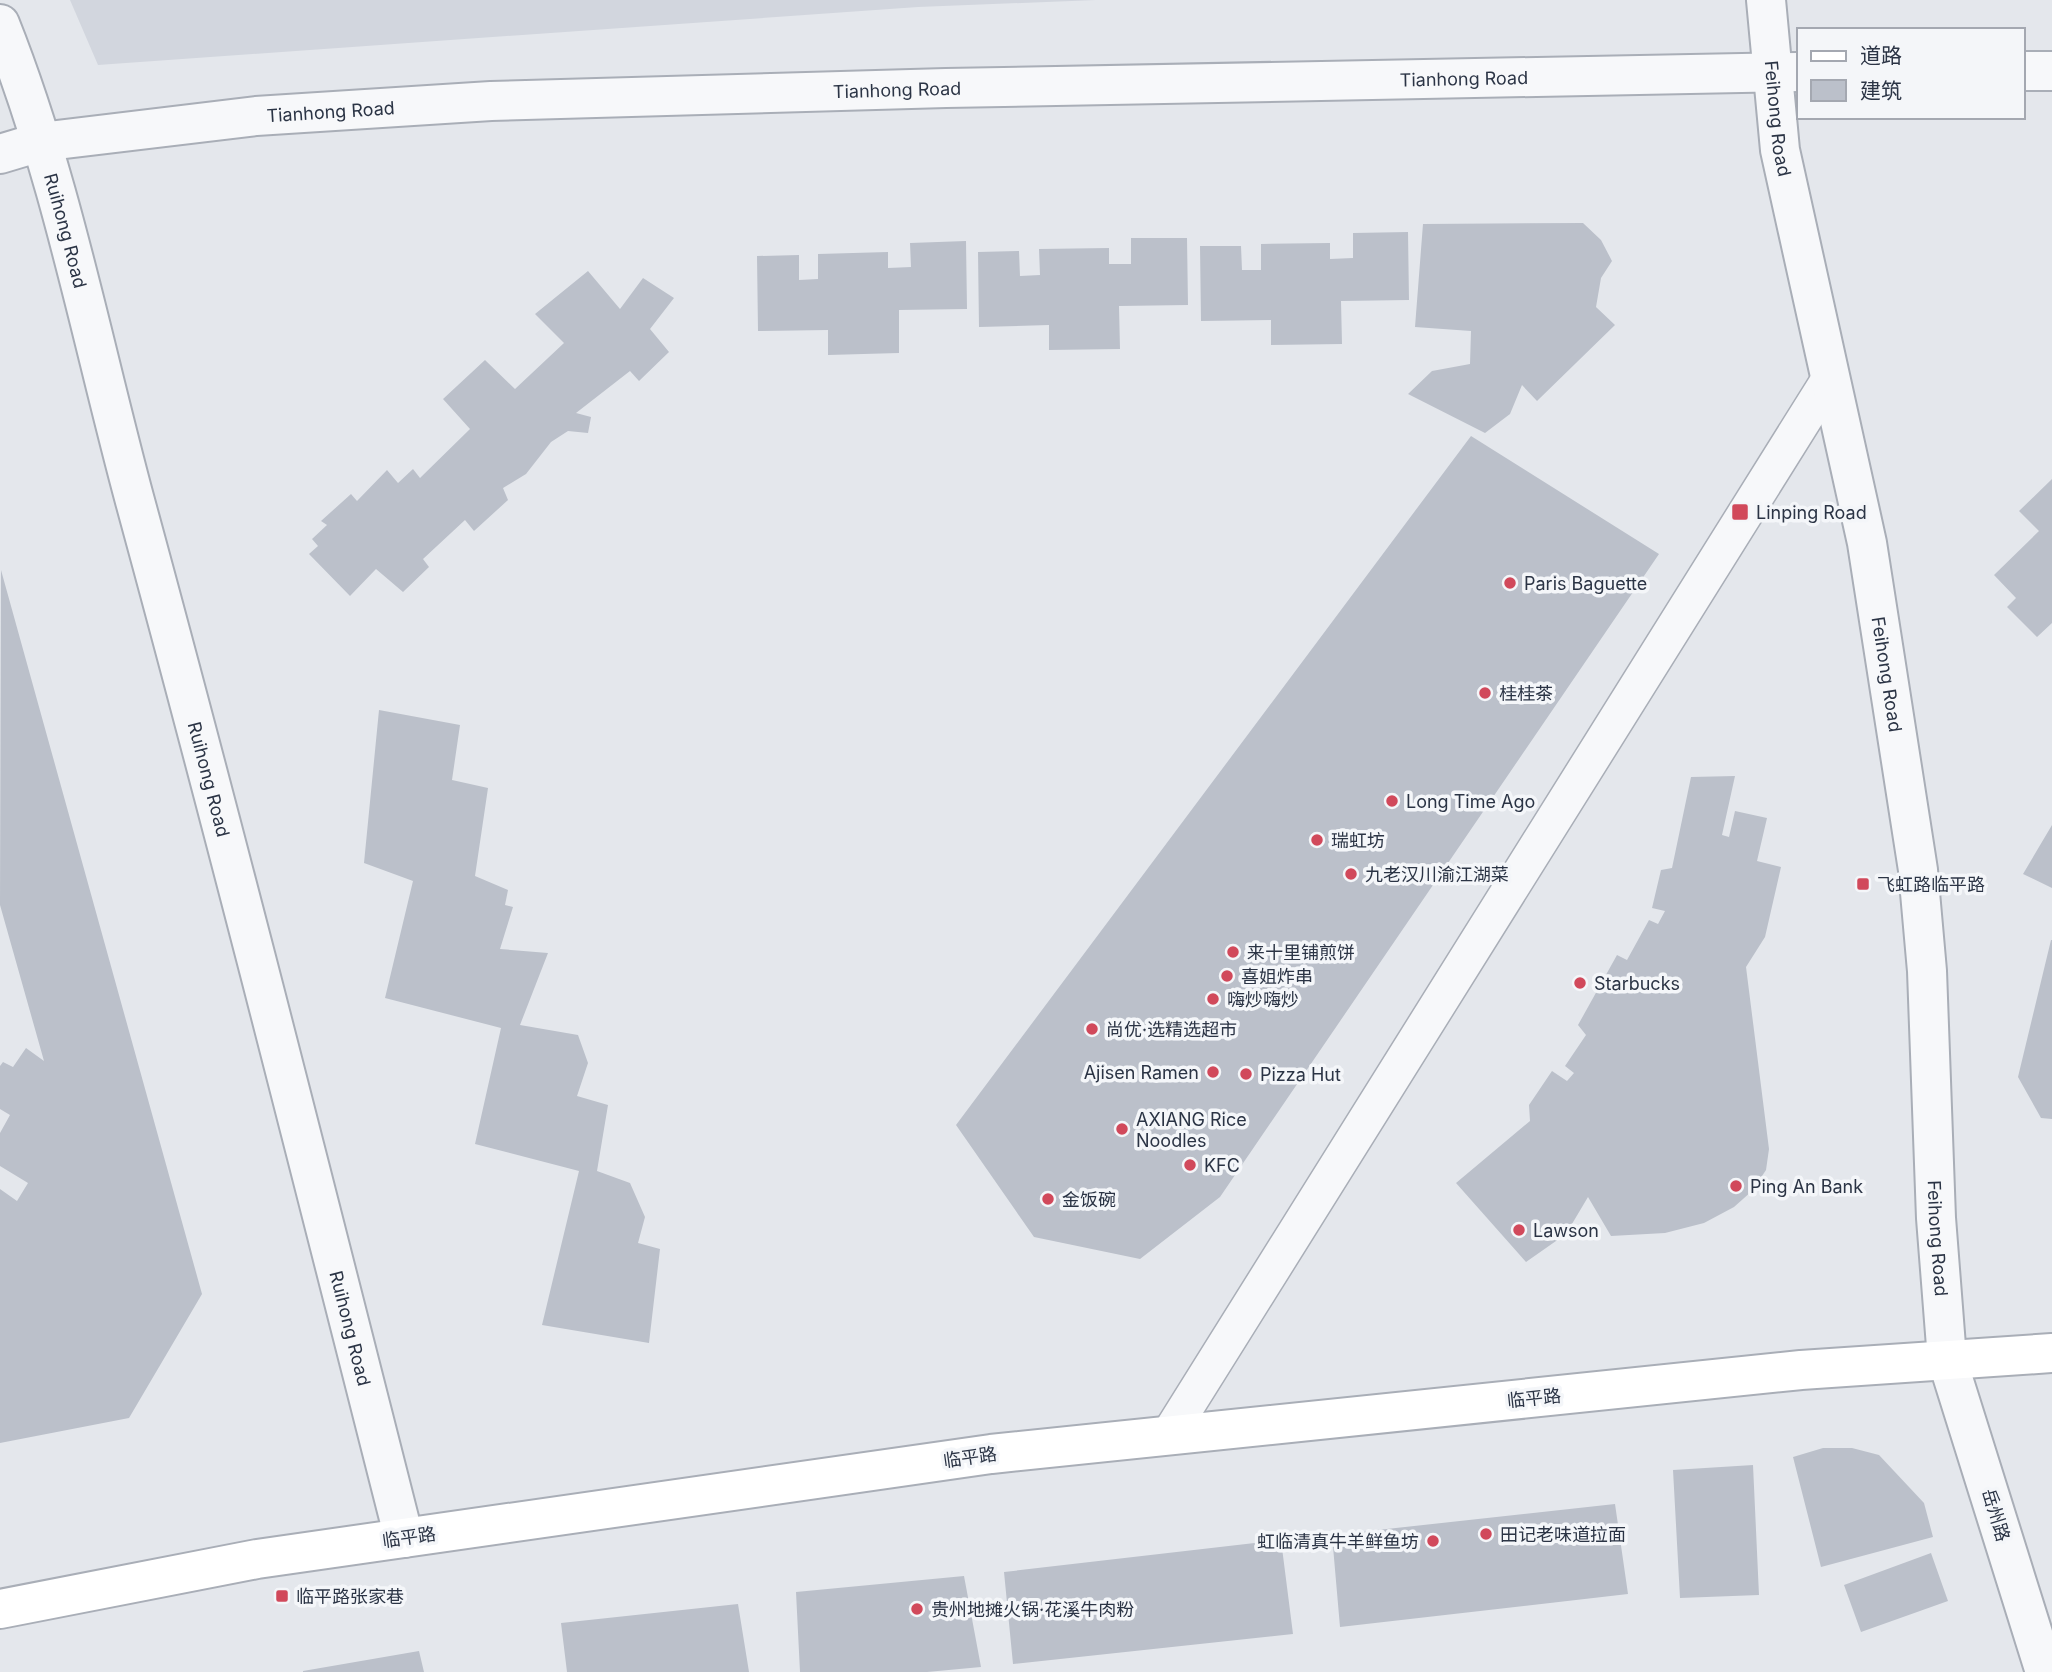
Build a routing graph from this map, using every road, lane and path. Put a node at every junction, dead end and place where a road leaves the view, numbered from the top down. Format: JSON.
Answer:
{"nodes":[{"id":1,"x":1766,"y":0,"type":"edge"},
{"id":2,"x":0,"y":24,"type":"edge"},
{"id":3,"x":2024,"y":71,"type":"edge"},
{"id":4,"x":2052,"y":71,"type":"edge"},
{"id":5,"x":1786,"y":72,"type":"edge"},
{"id":6,"x":40,"y":142,"type":"junction"},
{"id":7,"x":0,"y":154,"type":"edge"},
{"id":8,"x":1830,"y":378,"type":"junction"},
{"id":9,"x":2052,"y":1353,"type":"edge"},
{"id":10,"x":1947,"y":1359,"type":"junction"},
{"id":11,"x":1168,"y":1436,"type":"junction"},
{"id":12,"x":404,"y":1538,"type":"junction"},
{"id":13,"x":0,"y":1609,"type":"edge"},
{"id":14,"x":2045,"y":1672,"type":"edge"}],
"edges":[{"from":1,"to":5,"type":"street","name":"Feihong Road"},
{"from":2,"to":6,"type":"street","name":"Ruihong Road"},
{"from":3,"to":4,"type":"street"},
{"from":5,"to":6,"type":"street","name":"Tianhong Road"},
{"from":5,"to":8,"type":"street","name":"Feihong Road"},
{"from":6,"to":7,"type":"street","name":"Tianhong Road"},
{"from":6,"to":12,"type":"street","name":"Ruihong Road"},
{"from":8,"to":10,"type":"street","name":"Feihong Road"},
{"from":8,"to":11,"type":"street"},
{"from":9,"to":10,"type":"main road","name":"临平路"},
{"from":10,"to":11,"type":"main road","name":"临平路"},
{"from":10,"to":14,"type":"street","name":"岳州路"},
{"from":11,"to":12,"type":"main road","name":"临平路"},
{"from":12,"to":13,"type":"main road","name":"临平路"}]}
